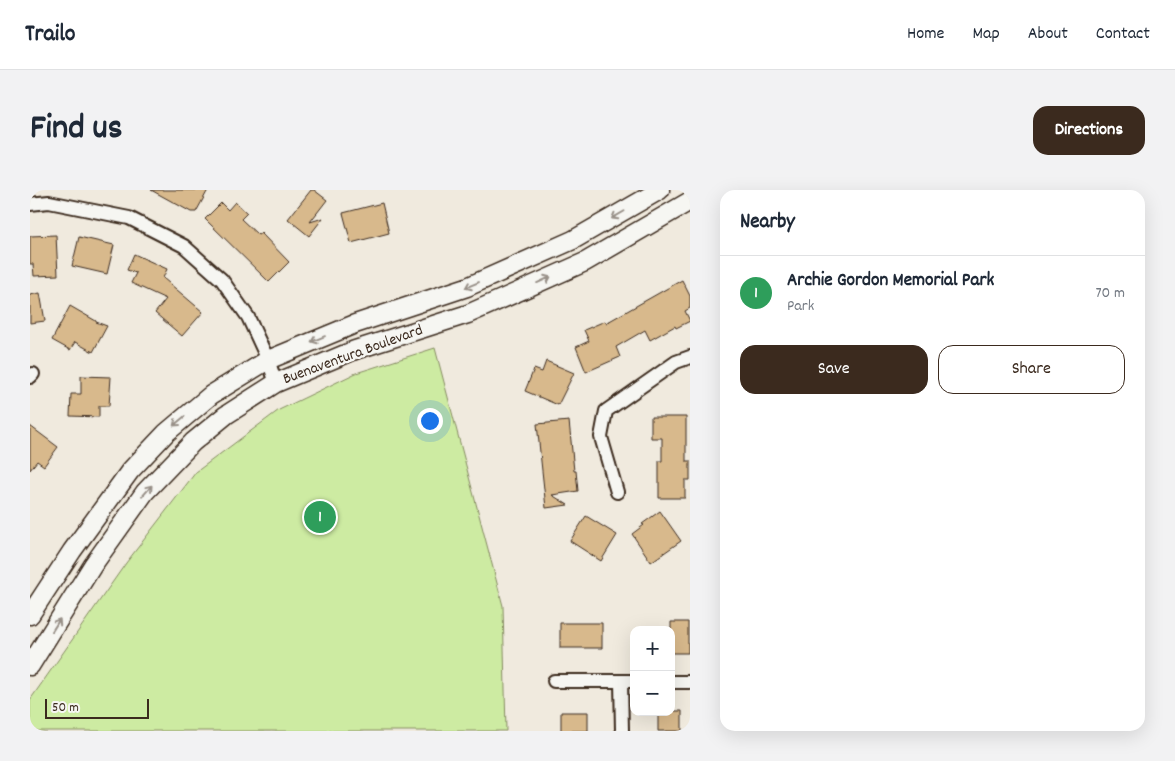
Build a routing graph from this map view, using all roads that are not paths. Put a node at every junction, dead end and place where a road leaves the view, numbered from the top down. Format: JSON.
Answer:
{"nodes":[{"id":1,"x":660,"y":190,"type":"edge"},
{"id":2,"x":690,"y":201,"type":"edge"},
{"id":3,"x":30,"y":204,"type":"edge"},
{"id":4,"x":690,"y":357,"type":"edge"},
{"id":5,"x":268,"y":360,"type":"junction"},
{"id":6,"x":276,"y":383,"type":"junction"},
{"id":7,"x":617,"y":492,"type":"dead end"},
{"id":8,"x":30,"y":615,"type":"edge"},
{"id":9,"x":30,"y":666,"type":"edge"},
{"id":10,"x":554,"y":681,"type":"dead end"},
{"id":11,"x":628,"y":681,"type":"edge"},
{"id":12,"x":675,"y":682,"type":"edge"},
{"id":13,"x":690,"y":682,"type":"edge"},
{"id":14,"x":622,"y":731,"type":"edge"}],
"edges":[{"from":1,"to":5,"type":"main road","name":"Buenaventura Boulevard","one_way":true},
{"from":6,"to":2,"type":"main road","name":"Buenaventura Boulevard","one_way":true},
{"from":3,"to":5,"type":"street"},
{"from":4,"to":7,"type":"street"},
{"from":5,"to":6,"type":"street"},
{"from":5,"to":8,"type":"main road","name":"Buenaventura Boulevard","one_way":true},
{"from":9,"to":6,"type":"main road","name":"Buenaventura Boulevard","one_way":true},
{"from":10,"to":11,"type":"street"},
{"from":11,"to":14,"type":"street"},
{"from":12,"to":13,"type":"street"}]}
